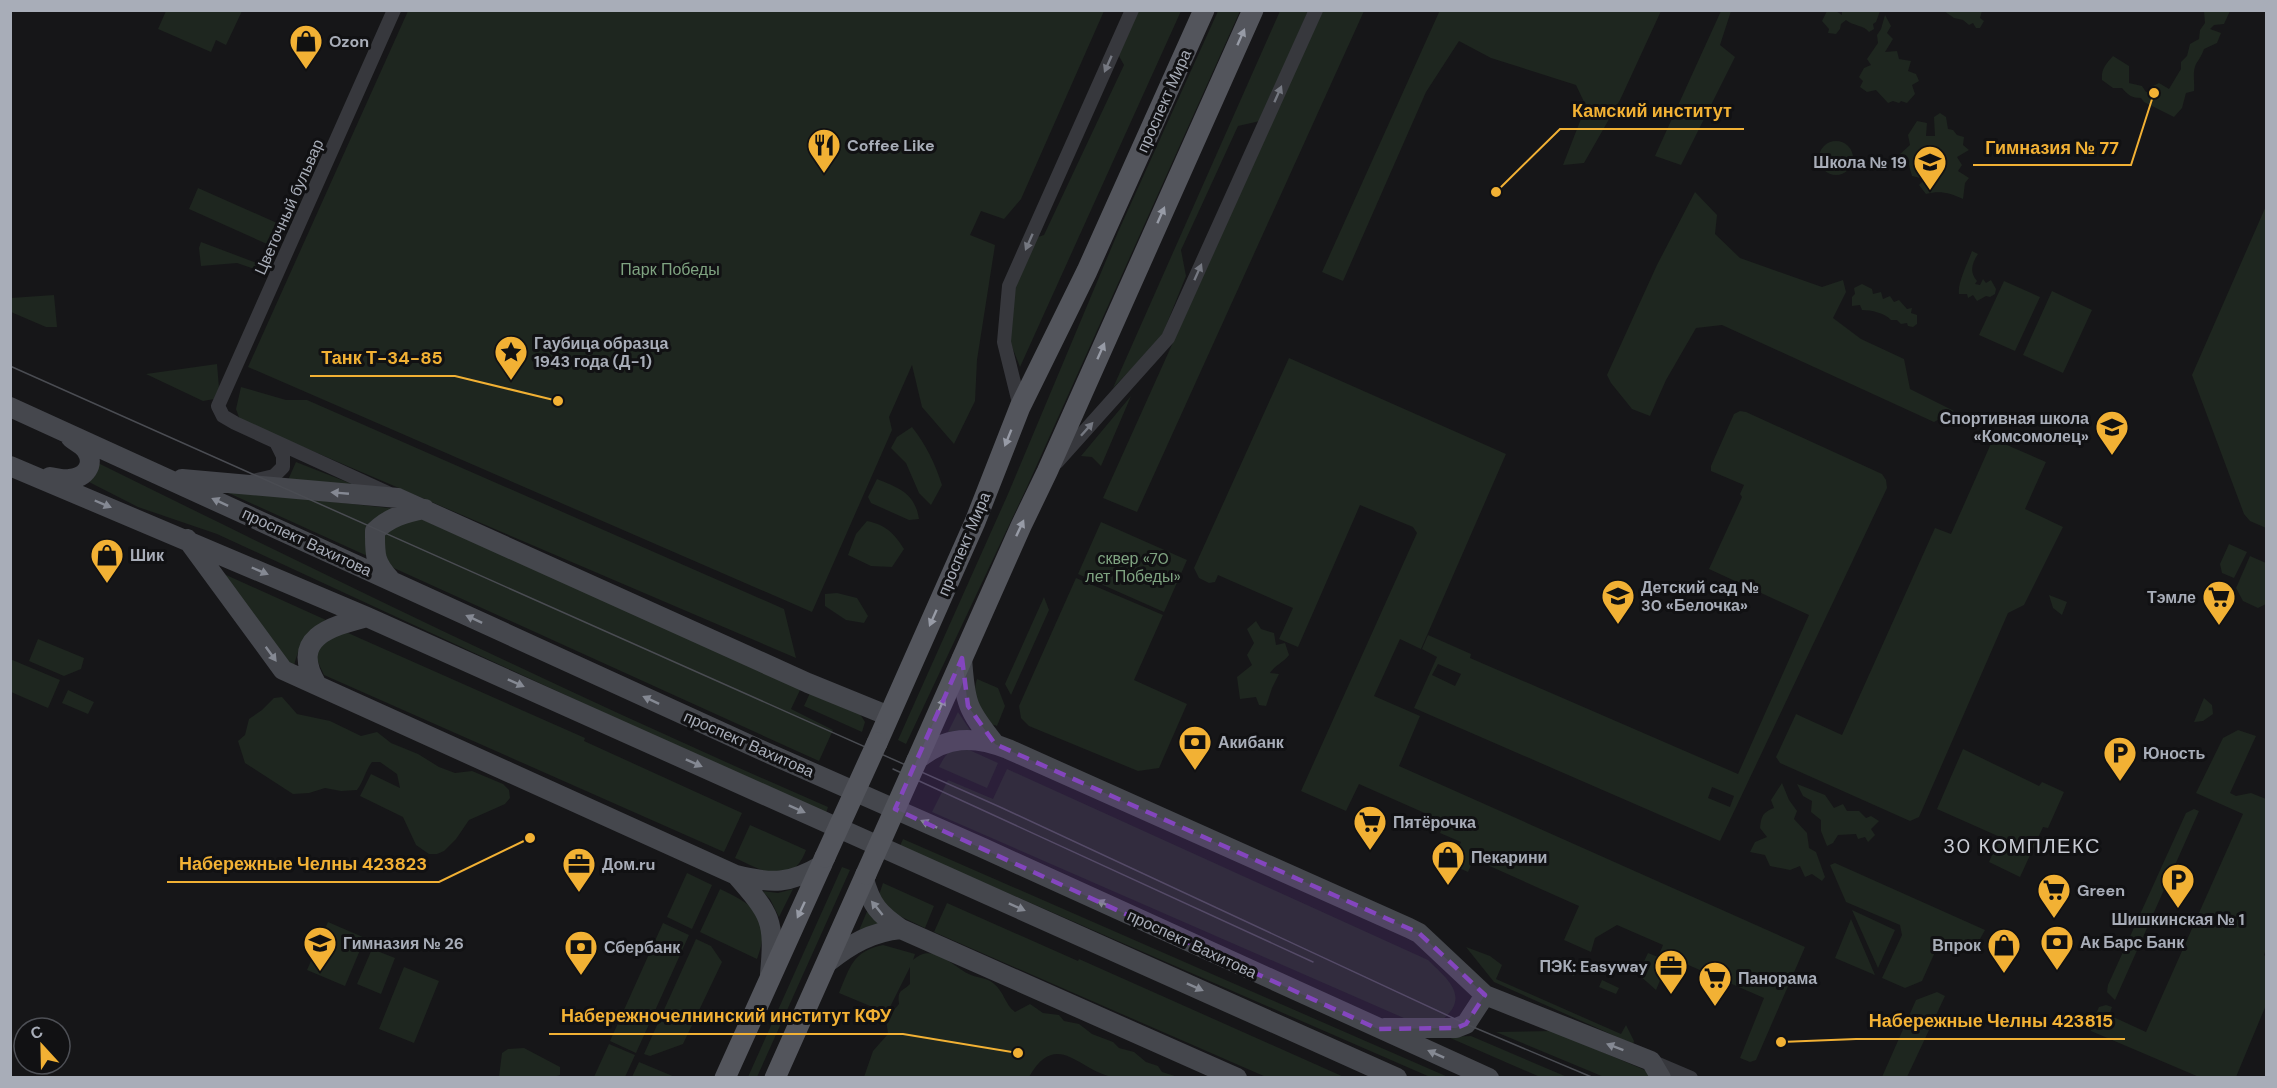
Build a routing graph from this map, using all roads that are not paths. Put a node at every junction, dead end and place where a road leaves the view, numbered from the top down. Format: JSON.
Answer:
{"nodes":[{"id":1,"x":394,"y":10,"type":"edge"},
{"id":2,"x":1132,"y":10,"type":"edge"},
{"id":3,"x":1204,"y":10,"type":"edge"},
{"id":4,"x":1253,"y":10,"type":"edge"},
{"id":5,"x":1316,"y":10,"type":"edge"},
{"id":6,"x":10,"y":407,"type":"edge"},
{"id":7,"x":1020,"y":407,"type":"junction"},
{"id":8,"x":56,"y":427,"type":"junction"},
{"id":9,"x":276,"y":442,"type":"junction"},
{"id":10,"x":10,"y":466,"type":"edge"},
{"id":11,"x":1047,"y":472,"type":"junction"},
{"id":12,"x":30,"y":474,"type":"junction"},
{"id":13,"x":167,"y":478,"type":"junction"},
{"id":14,"x":238,"y":484,"type":"junction"},
{"id":15,"x":398,"y":498,"type":"junction"},
{"id":16,"x":425,"y":509,"type":"junction"},
{"id":17,"x":187,"y":539,"type":"junction"},
{"id":18,"x":392,"y":581,"type":"junction"},
{"id":19,"x":367,"y":617,"type":"junction"},
{"id":20,"x":962,"y":658,"type":"junction"},
{"id":21,"x":316,"y":686,"type":"junction"},
{"id":22,"x":889,"y":716,"type":"junction"},
{"id":23,"x":995,"y":744,"type":"junction"},
{"id":24,"x":917,"y":760,"type":"junction"},
{"id":25,"x":824,"y":861,"type":"junction"},
{"id":26,"x":736,"y":875,"type":"junction"},
{"id":27,"x":865,"y":877,"type":"junction"},
{"id":28,"x":901,"y":929,"type":"junction"},
{"id":29,"x":828,"y":962,"type":"junction"},
{"id":30,"x":770,"y":976,"type":"junction"},
{"id":31,"x":1485,"y":995,"type":"junction"},
{"id":32,"x":1378,"y":1029,"type":"junction"},
{"id":33,"x":1355,"y":1059,"type":"junction"},
{"id":34,"x":1656,"y":1069,"type":"edge"},
{"id":35,"x":725,"y":1077,"type":"edge"},
{"id":36,"x":775,"y":1077,"type":"edge"},
{"id":37,"x":1237,"y":1077,"type":"edge"},
{"id":38,"x":1368,"y":1077,"type":"edge"},
{"id":39,"x":1397,"y":1077,"type":"edge"},
{"id":40,"x":1489,"y":1077,"type":"edge"},
{"id":41,"x":1691,"y":1077,"type":"edge"}],
"edges":[{"from":1,"to":9,"type":"street","name":"Цветочный бульвар"},
{"from":2,"to":7,"type":"street","one_way":true},
{"from":3,"to":7,"type":"main road","name":"проспект Мира"},
{"from":11,"to":4,"type":"main road","one_way":true},
{"from":11,"to":5,"type":"street","one_way":true},
{"from":6,"to":8,"type":"main road","name":"проспект Вахитова"},
{"from":7,"to":22,"type":"main road","name":"проспект Мира","one_way":true},
{"from":8,"to":12,"type":"main road"},
{"from":8,"to":13,"type":"main road","name":"проспект Вахитова"},
{"from":9,"to":14,"type":"street"},
{"from":9,"to":15,"type":"street"},
{"from":10,"to":12,"type":"main road"},
{"from":20,"to":11,"type":"main road","one_way":true},
{"from":12,"to":17,"type":"main road","one_way":true},
{"from":13,"to":14,"type":"main road"},
{"from":18,"to":13,"type":"main road","name":"проспект Вахитова","one_way":true},
{"from":15,"to":14,"type":"main road","one_way":true},
{"from":15,"to":16,"type":"main road"},
{"from":16,"to":18,"type":"main road"},
{"from":16,"to":22,"type":"main road"},
{"from":17,"to":19,"type":"main road","one_way":true},
{"from":17,"to":21,"type":"main road","one_way":true},
{"from":32,"to":18,"type":"main road","name":"проспект Вахитова","one_way":true},
{"from":19,"to":21,"type":"main road"},
{"from":19,"to":33,"type":"main road","one_way":true},
{"from":20,"to":23,"type":"main road"},
{"from":24,"to":20,"type":"main road","one_way":true},
{"from":21,"to":26,"type":"main road"},
{"from":22,"to":25,"type":"main road","name":"проспект Мира","bridge":true},
{"from":23,"to":24,"type":"main road"},
{"from":23,"to":31,"type":"main road"},
{"from":24,"to":27,"type":"main road","bridge":true},
{"from":25,"to":26,"type":"main road"},
{"from":25,"to":30,"type":"main road","name":"проспект Мира","one_way":true},
{"from":26,"to":30,"type":"main road"},
{"from":28,"to":27,"type":"main road","one_way":true},
{"from":27,"to":29,"type":"main road"},
{"from":28,"to":29,"type":"main road"},
{"from":28,"to":37,"type":"main road"},
{"from":29,"to":36,"type":"main road"},
{"from":30,"to":35,"type":"main road","name":"проспект Мира"},
{"from":31,"to":32,"type":"main road"},
{"from":34,"to":31,"type":"main road","one_way":true},
{"from":40,"to":32,"type":"main road","name":"проспект Вахитова","one_way":true},
{"from":33,"to":38,"type":"main road"},
{"from":33,"to":39,"type":"main road"},
{"from":34,"to":41,"type":"street"}]}
